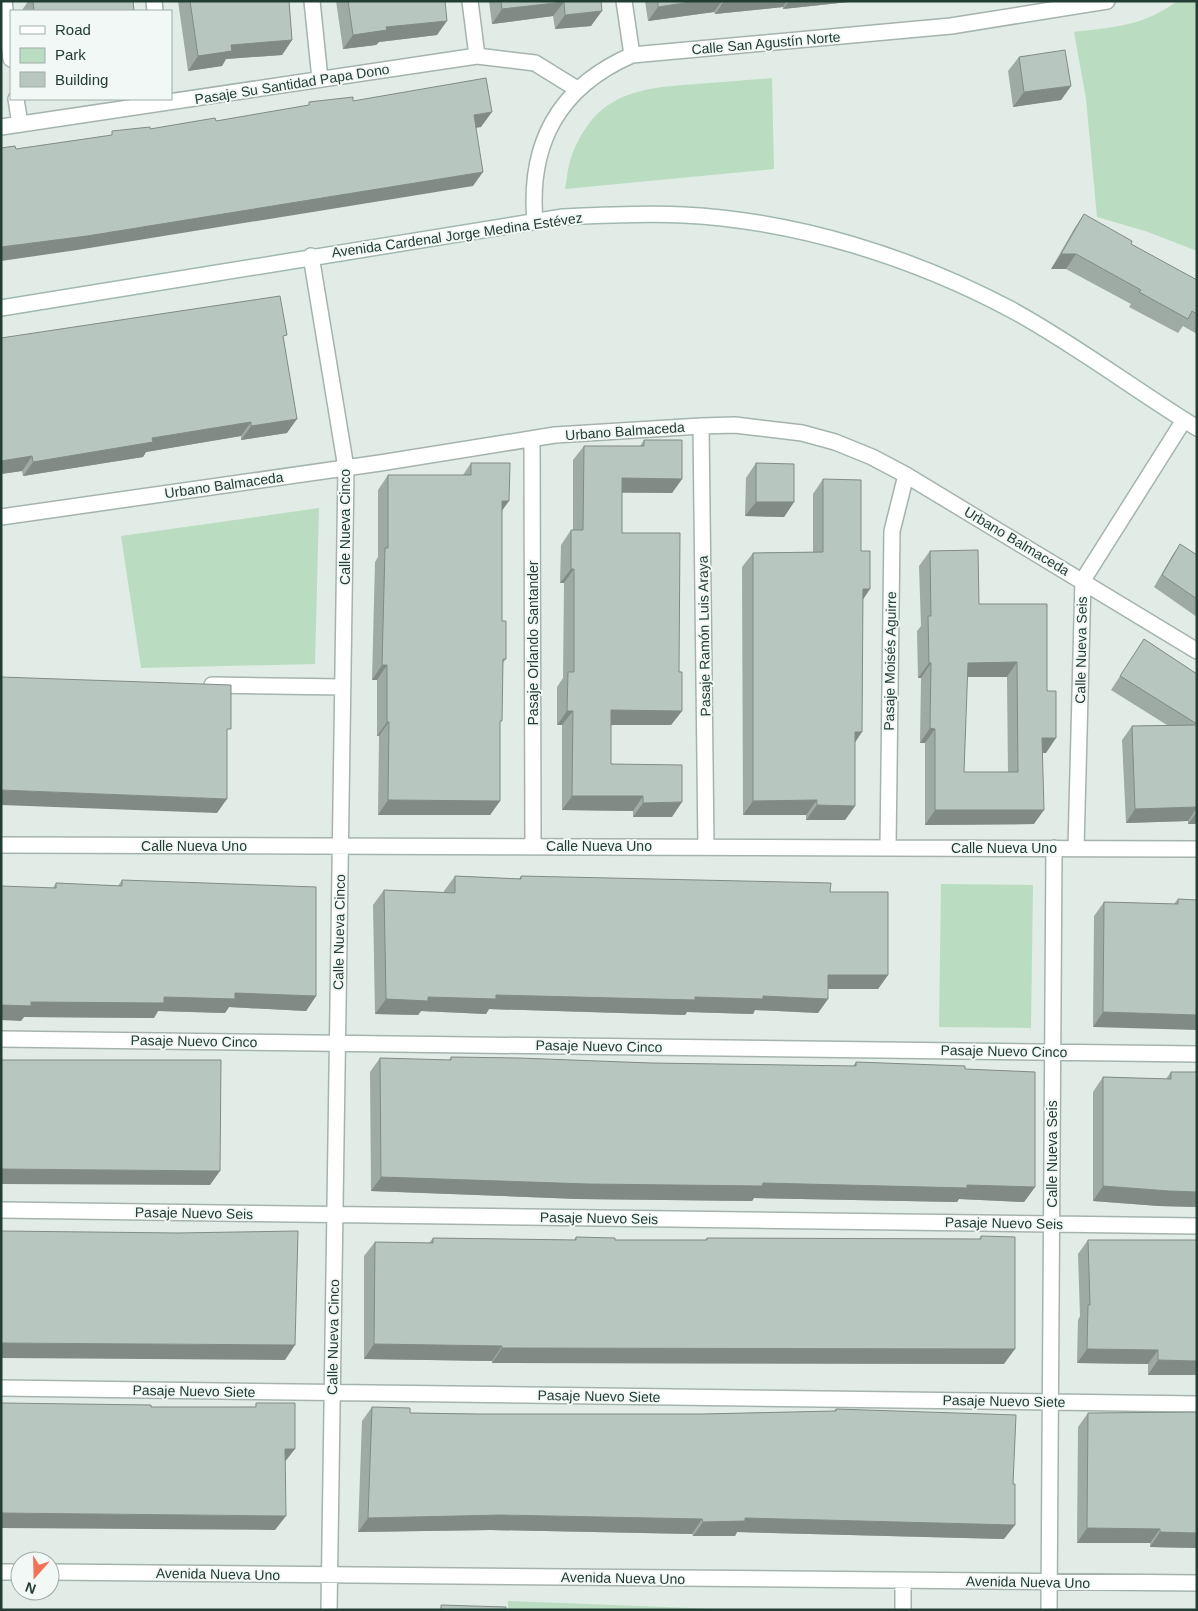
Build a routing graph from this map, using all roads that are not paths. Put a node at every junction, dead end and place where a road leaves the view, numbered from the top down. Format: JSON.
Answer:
{"nodes":[{"id":1,"x":4,"y":1,"type":"edge"},
{"id":2,"x":312,"y":1,"type":"edge"},
{"id":3,"x":470,"y":1,"type":"edge"},
{"id":4,"x":624,"y":1,"type":"edge"},
{"id":5,"x":1107,"y":1,"type":"edge"},
{"id":6,"x":1080,"y":3,"type":"edge"},
{"id":7,"x":10,"y":51,"type":"edge"},
{"id":8,"x":632,"y":55,"type":"junction"},
{"id":9,"x":477,"y":56,"type":"junction"},
{"id":10,"x":320,"y":79,"type":"junction"},
{"id":11,"x":577,"y":89,"type":"junction"},
{"id":12,"x":16,"y":100,"type":"edge"},
{"id":13,"x":172,"y":100,"type":"edge"},
{"id":14,"x":164,"y":101,"type":"edge"},
{"id":15,"x":20,"y":124,"type":"junction"},
{"id":16,"x":1,"y":127,"type":"edge"},
{"id":17,"x":535,"y":222,"type":"junction"},
{"id":18,"x":311,"y":256,"type":"junction"},
{"id":19,"x":1,"y":308,"type":"edge"},
{"id":20,"x":1190,"y":424,"type":"edge"},
{"id":21,"x":701,"y":426,"type":"junction"},
{"id":22,"x":532,"y":440,"type":"junction"},
{"id":23,"x":346,"y":468,"type":"junction"},
{"id":24,"x":906,"y":475,"type":"junction"},
{"id":25,"x":1,"y":517,"type":"edge"},
{"id":26,"x":1083,"y":580,"type":"junction"},
{"id":27,"x":1197,"y":651,"type":"edge"},
{"id":28,"x":197,"y":685,"type":"edge"},
{"id":29,"x":343,"y":687,"type":"junction"},
{"id":30,"x":1,"y":845,"type":"edge"},
{"id":31,"x":341,"y":846,"type":"junction"},
{"id":32,"x":533,"y":846,"type":"junction"},
{"id":33,"x":706,"y":847,"type":"junction"},
{"id":34,"x":888,"y":848,"type":"junction"},
{"id":35,"x":1054,"y":848,"type":"junction"},
{"id":36,"x":1076,"y":848,"type":"junction"},
{"id":37,"x":1197,"y":849,"type":"edge"},
{"id":38,"x":1,"y":1039,"type":"edge"},
{"id":39,"x":338,"y":1043,"type":"junction"},
{"id":40,"x":1052,"y":1052,"type":"junction"},
{"id":41,"x":1197,"y":1054,"type":"edge"},
{"id":42,"x":1,"y":1210,"type":"edge"},
{"id":43,"x":335,"y":1215,"type":"junction"},
{"id":44,"x":1051,"y":1224,"type":"junction"},
{"id":45,"x":1197,"y":1226,"type":"edge"},
{"id":46,"x":1,"y":1388,"type":"edge"},
{"id":47,"x":332,"y":1393,"type":"junction"},
{"id":48,"x":1050,"y":1402,"type":"junction"},
{"id":49,"x":1197,"y":1404,"type":"edge"},
{"id":50,"x":60,"y":1572,"type":"edge"},
{"id":51,"x":329,"y":1575,"type":"junction"},
{"id":52,"x":903,"y":1581,"type":"junction"},
{"id":53,"x":1049,"y":1582,"type":"junction"},
{"id":54,"x":1197,"y":1584,"type":"edge"},
{"id":55,"x":329,"y":1610,"type":"edge"},
{"id":56,"x":903,"y":1610,"type":"edge"},
{"id":57,"x":1049,"y":1610,"type":"edge"}],
"edges":[{"from":1,"to":7,"type":"street"},
{"from":2,"to":10,"type":"street"},
{"from":3,"to":9,"type":"street"},
{"from":4,"to":8,"type":"street"},
{"from":5,"to":6,"type":"street","name":"Calle San Agustín Norte"},
{"from":6,"to":8,"type":"street","name":"Calle San Agustín Norte"},
{"from":8,"to":11,"type":"street","name":"Calle San Agustín Norte"},
{"from":9,"to":10,"type":"street","name":"Pasaje Su Santidad Papa Dono"},
{"from":9,"to":11,"type":"street","name":"Pasaje Su Santidad Papa Dono"},
{"from":10,"to":13,"type":"street","name":"Pasaje Su Santidad Papa Dono"},
{"from":11,"to":17,"type":"street","name":"Calle San Agustín Norte"},
{"from":12,"to":15,"type":"street"},
{"from":14,"to":15,"type":"street","name":"Pasaje Su Santidad Papa Dono"},
{"from":15,"to":16,"type":"street","name":"Pasaje Su Santidad Papa Dono"},
{"from":17,"to":18,"type":"street","name":"Avenida Cardenal Jorge Medina Estévez"},
{"from":17,"to":20,"type":"street","name":"Avenida Cardenal Jorge Medina Estévez"},
{"from":18,"to":19,"type":"street","name":"Avenida Cardenal Jorge Medina Estévez"},
{"from":18,"to":23,"type":"street","name":"Calle Nueva Cinco"},
{"from":20,"to":26,"type":"street","name":"Calle Nueva Seis"},
{"from":21,"to":22,"type":"street","name":"Urbano Balmaceda"},
{"from":21,"to":24,"type":"street","name":"Urbano Balmaceda"},
{"from":21,"to":33,"type":"street","name":"Pasaje Ramón Luis Araya"},
{"from":22,"to":23,"type":"street","name":"Urbano Balmaceda"},
{"from":22,"to":32,"type":"street","name":"Pasaje Orlando Santander"},
{"from":23,"to":25,"type":"street","name":"Urbano Balmaceda"},
{"from":23,"to":29,"type":"street","name":"Calle Nueva Cinco"},
{"from":24,"to":26,"type":"street","name":"Urbano Balmaceda"},
{"from":24,"to":34,"type":"street","name":"Pasaje Moisés Aguirre"},
{"from":26,"to":27,"type":"street","name":"Urbano Balmaceda"},
{"from":26,"to":36,"type":"street","name":"Calle Nueva Seis"},
{"from":28,"to":29,"type":"street"},
{"from":29,"to":31,"type":"street","name":"Calle Nueva Cinco"},
{"from":30,"to":31,"type":"street","name":"Calle Nueva Uno"},
{"from":31,"to":32,"type":"street","name":"Calle Nueva Uno"},
{"from":31,"to":39,"type":"street","name":"Calle Nueva Cinco"},
{"from":32,"to":33,"type":"street","name":"Calle Nueva Uno"},
{"from":33,"to":34,"type":"street","name":"Calle Nueva Uno"},
{"from":34,"to":35,"type":"street","name":"Calle Nueva Uno"},
{"from":35,"to":36,"type":"street","name":"Calle Nueva Uno"},
{"from":35,"to":40,"type":"street","name":"Calle Nueva Seis"},
{"from":36,"to":37,"type":"street","name":"Calle Nueva Uno"},
{"from":38,"to":39,"type":"street","name":"Pasaje Nuevo Cinco"},
{"from":39,"to":40,"type":"street","name":"Pasaje Nuevo Cinco"},
{"from":39,"to":43,"type":"street","name":"Calle Nueva Cinco"},
{"from":40,"to":41,"type":"street","name":"Pasaje Nuevo Cinco"},
{"from":40,"to":44,"type":"street","name":"Calle Nueva Seis"},
{"from":42,"to":43,"type":"street","name":"Pasaje Nuevo Seis"},
{"from":43,"to":44,"type":"street","name":"Pasaje Nuevo Seis"},
{"from":43,"to":47,"type":"street","name":"Calle Nueva Cinco"},
{"from":44,"to":45,"type":"street","name":"Pasaje Nuevo Seis"},
{"from":44,"to":48,"type":"street","name":"Calle Nueva Seis"},
{"from":46,"to":47,"type":"street","name":"Pasaje Nuevo Siete"},
{"from":47,"to":48,"type":"street","name":"Pasaje Nuevo Siete"},
{"from":47,"to":51,"type":"street","name":"Calle Nueva Cinco"},
{"from":48,"to":49,"type":"street","name":"Pasaje Nuevo Siete"},
{"from":48,"to":53,"type":"street","name":"Calle Nueva Seis"},
{"from":50,"to":51,"type":"street","name":"Avenida Nueva Uno"},
{"from":51,"to":52,"type":"street","name":"Avenida Nueva Uno"},
{"from":51,"to":55,"type":"street","name":"Calle Nueva Cinco"},
{"from":52,"to":53,"type":"street","name":"Avenida Nueva Uno"},
{"from":52,"to":56,"type":"street"},
{"from":53,"to":54,"type":"street","name":"Avenida Nueva Uno"},
{"from":53,"to":57,"type":"street","name":"Calle Nueva Seis"}]}
